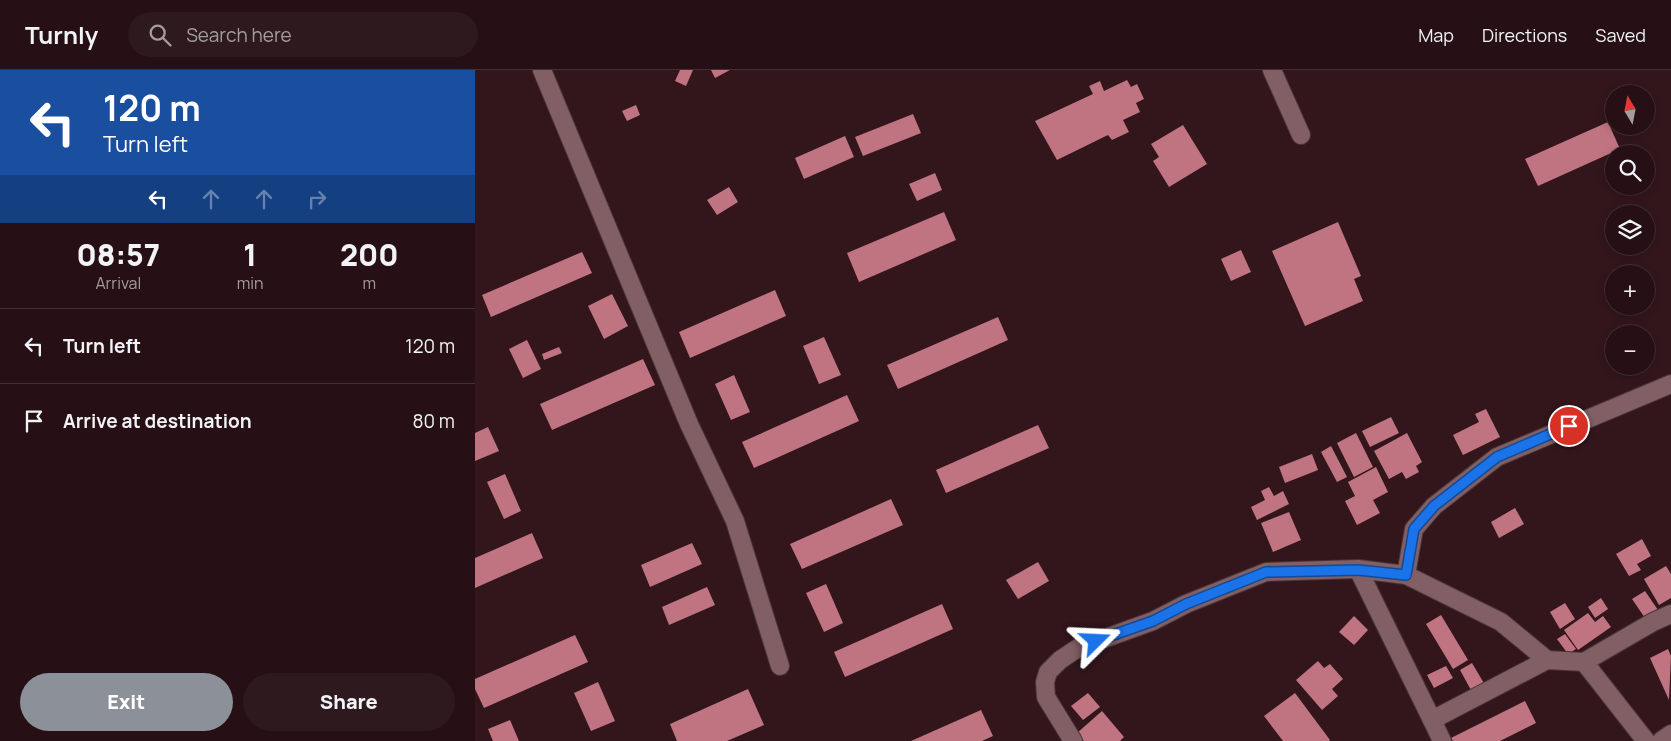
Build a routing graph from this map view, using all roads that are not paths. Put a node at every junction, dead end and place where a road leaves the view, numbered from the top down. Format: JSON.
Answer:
{"nodes":[{"id":1,"x":542,"y":70,"type":"edge"},
{"id":2,"x":1273,"y":70,"type":"edge"},
{"id":3,"x":1301,"y":135,"type":"dead end"},
{"id":4,"x":1671,"y":384,"type":"edge"},
{"id":5,"x":1358,"y":570,"type":"junction"},
{"id":6,"x":1406,"y":575,"type":"junction"},
{"id":7,"x":1671,"y":614,"type":"edge"},
{"id":8,"x":1547,"y":660,"type":"junction"},
{"id":9,"x":1584,"y":662,"type":"junction"},
{"id":10,"x":780,"y":666,"type":"dead end"},
{"id":11,"x":1432,"y":720,"type":"junction"},
{"id":12,"x":1671,"y":734,"type":"edge"},
{"id":13,"x":1073,"y":741,"type":"edge"},
{"id":14,"x":1443,"y":741,"type":"edge"},
{"id":15,"x":1646,"y":741,"type":"edge"},
{"id":16,"x":1661,"y":741,"type":"edge"}],
"edges":[{"from":1,"to":10,"type":"street"},
{"from":2,"to":3,"type":"street"},
{"from":4,"to":6,"type":"street"},
{"from":5,"to":6,"type":"street"},
{"from":5,"to":11,"type":"street"},
{"from":5,"to":13,"type":"street"},
{"from":6,"to":8,"type":"street"},
{"from":7,"to":9,"type":"street"},
{"from":8,"to":9,"type":"street"},
{"from":8,"to":11,"type":"street"},
{"from":9,"to":15,"type":"street"},
{"from":11,"to":14,"type":"street"},
{"from":12,"to":16,"type":"street"}]}
